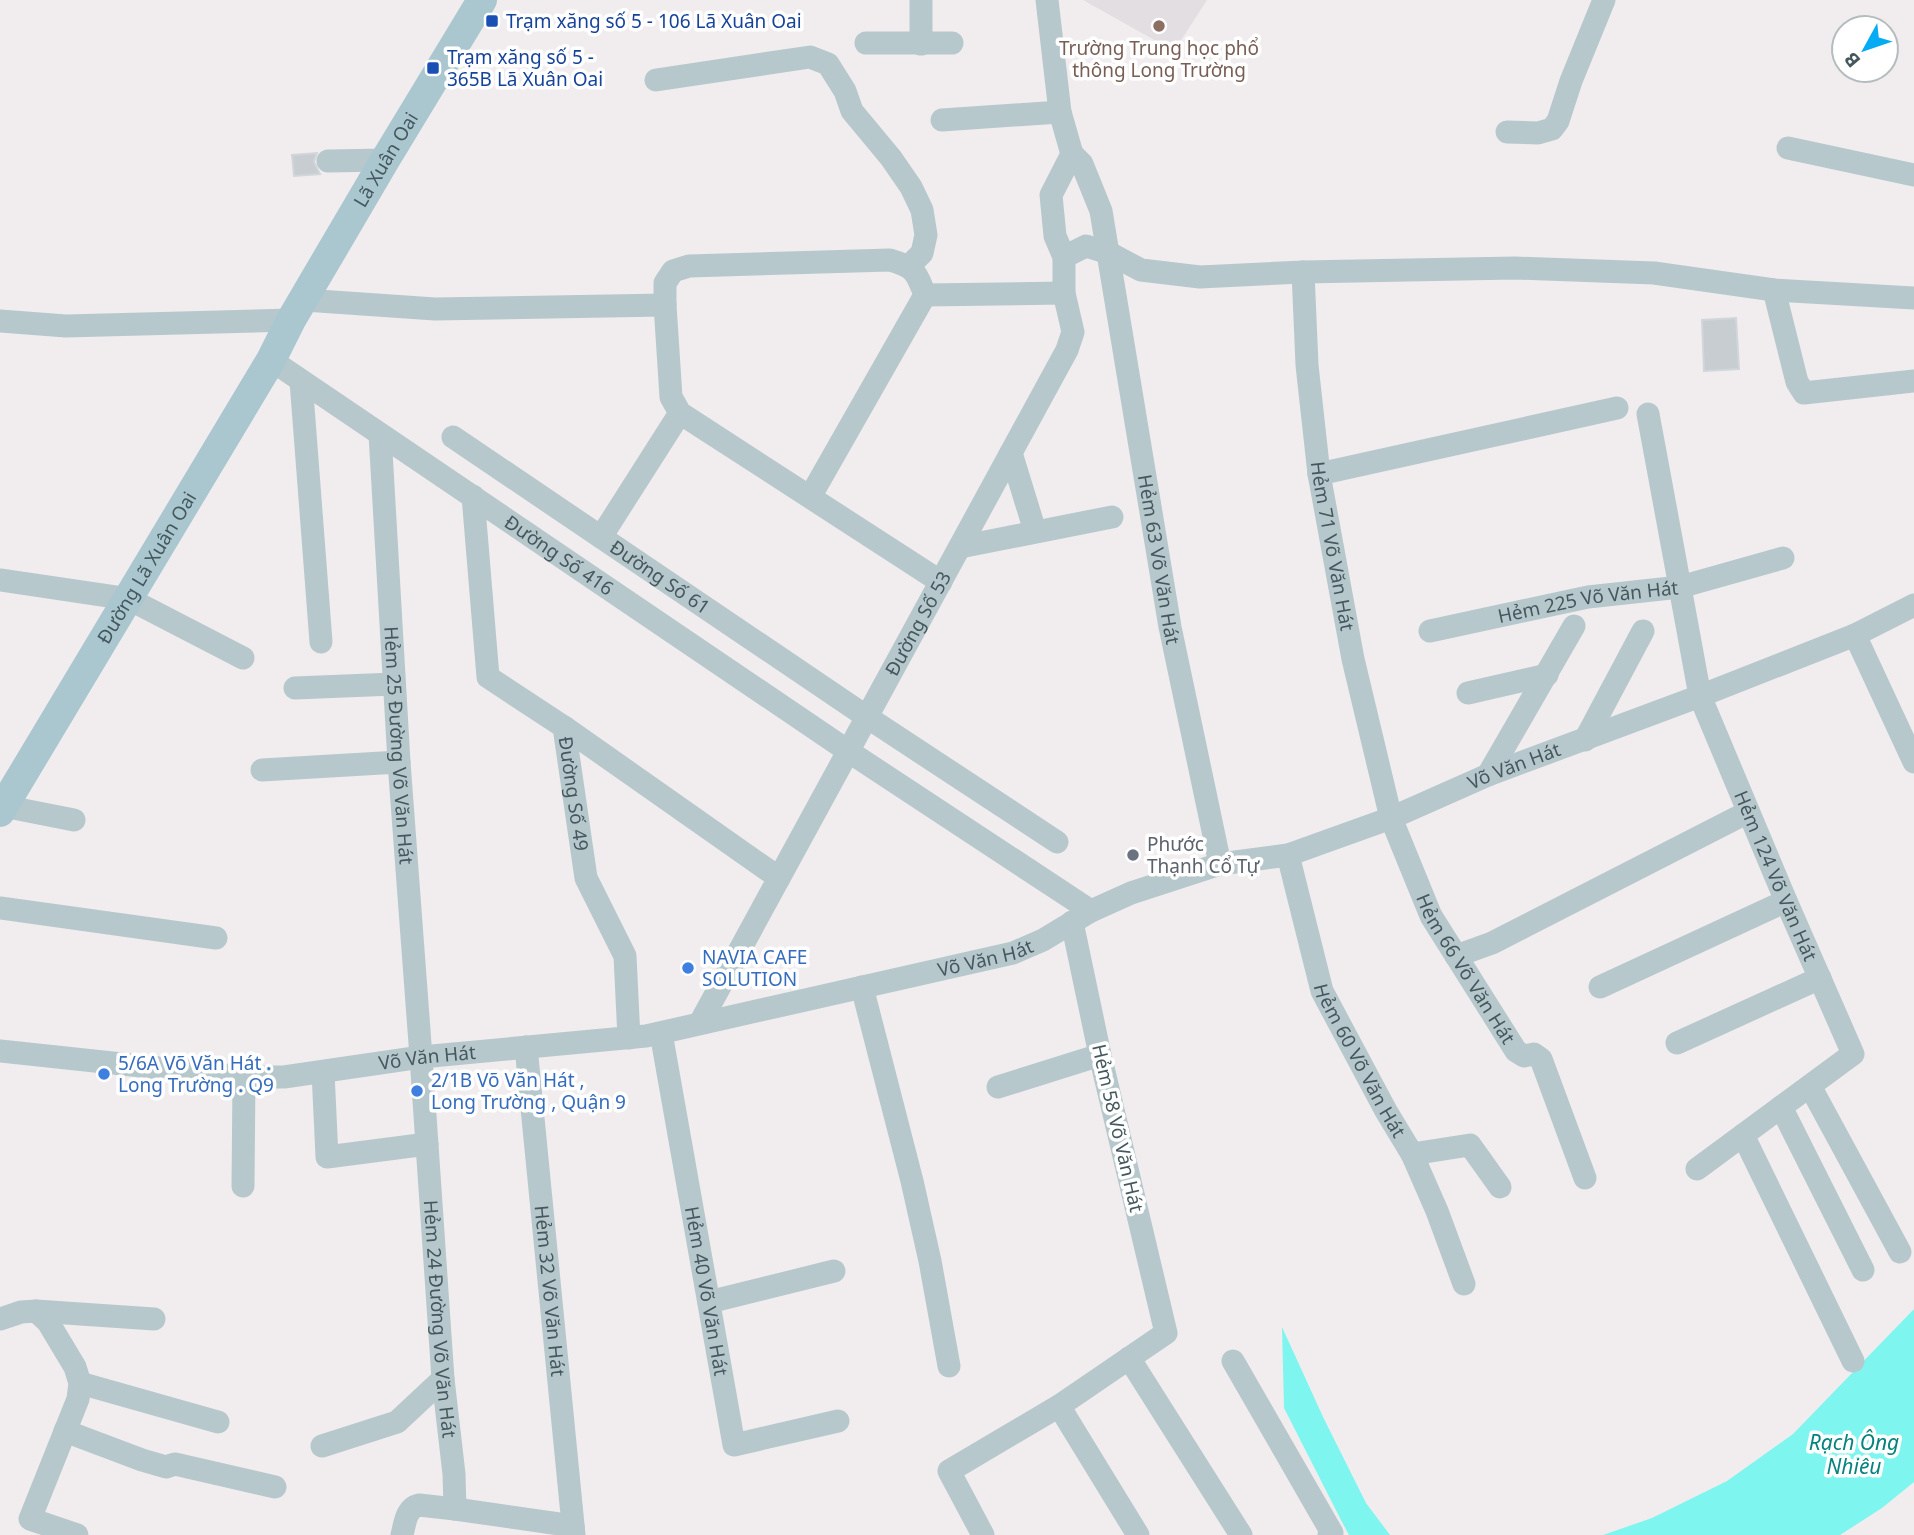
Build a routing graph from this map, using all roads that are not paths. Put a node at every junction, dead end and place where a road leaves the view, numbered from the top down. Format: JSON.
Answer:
{"nodes":[{"id":1,"x":482,"y":0,"type":"edge"},
{"id":2,"x":922,"y":0,"type":"edge"},
{"id":3,"x":1048,"y":0,"type":"edge"},
{"id":4,"x":1604,"y":0,"type":"edge"},
{"id":5,"x":866,"y":43,"type":"dead end"},
{"id":6,"x":952,"y":43,"type":"dead end"},
{"id":7,"x":921,"y":44,"type":"junction"},
{"id":8,"x":656,"y":80,"type":"dead end"},
{"id":9,"x":1060,"y":112,"type":"junction"},
{"id":10,"x":942,"y":120,"type":"dead end"},
{"id":11,"x":1507,"y":132,"type":"dead end"},
{"id":12,"x":1788,"y":149,"type":"dead end"},
{"id":13,"x":1072,"y":154,"type":"junction"},
{"id":14,"x":385,"y":160,"type":"junction"},
{"id":15,"x":328,"y":161,"type":"dead end"},
{"id":16,"x":1914,"y":175,"type":"edge"},
{"id":17,"x":1109,"y":253,"type":"junction"},
{"id":18,"x":1064,"y":257,"type":"junction"},
{"id":19,"x":909,"y":266,"type":"junction"},
{"id":20,"x":1303,"y":272,"type":"junction"},
{"id":21,"x":1774,"y":290,"type":"junction"},
{"id":22,"x":1064,"y":293,"type":"junction"},
{"id":23,"x":925,"y":295,"type":"junction"},
{"id":24,"x":1914,"y":298,"type":"edge"},
{"id":25,"x":665,"y":305,"type":"junction"},
{"id":26,"x":297,"y":310,"type":"junction"},
{"id":27,"x":0,"y":321,"type":"edge"},
{"id":28,"x":271,"y":360,"type":"junction"},
{"id":29,"x":301,"y":381,"type":"junction"},
{"id":30,"x":1914,"y":381,"type":"edge"},
{"id":31,"x":1617,"y":408,"type":"dead end"},
{"id":32,"x":680,"y":413,"type":"junction"},
{"id":33,"x":1648,"y":414,"type":"dead end"},
{"id":34,"x":380,"y":434,"type":"junction"},
{"id":35,"x":453,"y":437,"type":"dead end"},
{"id":36,"x":1011,"y":453,"type":"junction"},
{"id":37,"x":1319,"y":474,"type":"junction"},
{"id":38,"x":473,"y":496,"type":"junction"},
{"id":39,"x":810,"y":497,"type":"junction"},
{"id":40,"x":1112,"y":517,"type":"dead end"},
{"id":41,"x":1035,"y":531,"type":"junction"},
{"id":42,"x":601,"y":537,"type":"junction"},
{"id":43,"x":960,"y":547,"type":"junction"},
{"id":44,"x":1783,"y":558,"type":"dead end"},
{"id":45,"x":0,"y":580,"type":"edge"},
{"id":46,"x":941,"y":582,"type":"junction"},
{"id":47,"x":1679,"y":587,"type":"junction"},
{"id":48,"x":129,"y":599,"type":"junction"},
{"id":49,"x":1914,"y":605,"type":"edge"},
{"id":50,"x":1574,"y":626,"type":"dead end"},
{"id":51,"x":1430,"y":631,"type":"dead end"},
{"id":52,"x":1643,"y":631,"type":"dead end"},
{"id":53,"x":1855,"y":635,"type":"junction"},
{"id":54,"x":321,"y":642,"type":"dead end"},
{"id":55,"x":243,"y":659,"type":"dead end"},
{"id":56,"x":1547,"y":675,"type":"junction"},
{"id":57,"x":394,"y":684,"type":"junction"},
{"id":58,"x":295,"y":688,"type":"dead end"},
{"id":59,"x":1468,"y":693,"type":"dead end"},
{"id":60,"x":1700,"y":696,"type":"junction"},
{"id":61,"x":867,"y":717,"type":"junction"},
{"id":62,"x":564,"y":727,"type":"junction"},
{"id":63,"x":1585,"y":740,"type":"junction"},
{"id":64,"x":848,"y":751,"type":"junction"},
{"id":65,"x":398,"y":762,"type":"junction"},
{"id":66,"x":1914,"y":762,"type":"edge"},
{"id":67,"x":262,"y":770,"type":"dead end"},
{"id":68,"x":1488,"y":775,"type":"junction"},
{"id":69,"x":2,"y":809,"type":"edge"},
{"id":70,"x":1748,"y":811,"type":"junction"},
{"id":71,"x":1391,"y":818,"type":"junction"},
{"id":72,"x":74,"y":820,"type":"dead end"},
{"id":73,"x":1057,"y":842,"type":"dead end"},
{"id":74,"x":1288,"y":855,"type":"junction"},
{"id":75,"x":1220,"y":864,"type":"junction"},
{"id":76,"x":779,"y":878,"type":"junction"},
{"id":77,"x":1786,"y":901,"type":"junction"},
{"id":78,"x":0,"y":908,"type":"edge"},
{"id":79,"x":1082,"y":917,"type":"junction"},
{"id":80,"x":216,"y":938,"type":"dead end"},
{"id":81,"x":1456,"y":956,"type":"junction"},
{"id":82,"x":1820,"y":978,"type":"junction"},
{"id":83,"x":862,"y":987,"type":"junction"},
{"id":84,"x":1600,"y":987,"type":"dead end"},
{"id":85,"x":700,"y":1023,"type":"junction"},
{"id":86,"x":662,"y":1033,"type":"junction"},
{"id":87,"x":629,"y":1038,"type":"junction"},
{"id":88,"x":1676,"y":1043,"type":"dead end"},
{"id":89,"x":526,"y":1046,"type":"junction"},
{"id":90,"x":0,"y":1051,"type":"edge"},
{"id":91,"x":1100,"y":1055,"type":"junction"},
{"id":92,"x":421,"y":1057,"type":"junction"},
{"id":93,"x":323,"y":1072,"type":"junction"},
{"id":94,"x":244,"y":1077,"type":"junction"},
{"id":95,"x":1810,"y":1086,"type":"junction"},
{"id":96,"x":998,"y":1087,"type":"dead end"},
{"id":97,"x":1781,"y":1107,"type":"junction"},
{"id":98,"x":1743,"y":1135,"type":"junction"},
{"id":99,"x":427,"y":1143,"type":"junction"},
{"id":100,"x":1412,"y":1154,"type":"junction"},
{"id":101,"x":1697,"y":1169,"type":"dead end"},
{"id":102,"x":1585,"y":1178,"type":"dead end"},
{"id":103,"x":243,"y":1186,"type":"dead end"},
{"id":104,"x":1500,"y":1187,"type":"dead end"},
{"id":105,"x":1900,"y":1252,"type":"dead end"},
{"id":106,"x":1863,"y":1270,"type":"dead end"},
{"id":107,"x":834,"y":1271,"type":"dead end"},
{"id":108,"x":1464,"y":1284,"type":"dead end"},
{"id":109,"x":709,"y":1302,"type":"junction"},
{"id":110,"x":36,"y":1311,"type":"junction"},
{"id":111,"x":153,"y":1318,"type":"dead end"},
{"id":112,"x":0,"y":1319,"type":"edge"},
{"id":113,"x":1129,"y":1358,"type":"junction"},
{"id":114,"x":1233,"y":1361,"type":"dead end"},
{"id":115,"x":1853,"y":1361,"type":"dead end"},
{"id":116,"x":949,"y":1366,"type":"dead end"},
{"id":117,"x":443,"y":1379,"type":"junction"},
{"id":118,"x":80,"y":1383,"type":"junction"},
{"id":119,"x":1059,"y":1405,"type":"junction"},
{"id":120,"x":838,"y":1421,"type":"dead end"},
{"id":121,"x":218,"y":1422,"type":"dead end"},
{"id":122,"x":65,"y":1431,"type":"junction"},
{"id":123,"x":322,"y":1446,"type":"dead end"},
{"id":124,"x":275,"y":1487,"type":"dead end"},
{"id":125,"x":455,"y":1509,"type":"junction"},
{"id":126,"x":574,"y":1530,"type":"edge"},
{"id":127,"x":77,"y":1535,"type":"edge"},
{"id":128,"x":402,"y":1535,"type":"edge"},
{"id":129,"x":983,"y":1535,"type":"edge"},
{"id":130,"x":1138,"y":1535,"type":"edge"},
{"id":131,"x":1241,"y":1535,"type":"edge"},
{"id":132,"x":1329,"y":1535,"type":"edge"}],
"edges":[{"from":1,"to":14,"type":"main road","name":"Lã Xuân Oai"},
{"from":2,"to":7,"type":"street"},
{"from":3,"to":9,"type":"street","name":"Hẻm 63 Võ Văn Hát"},
{"from":4,"to":11,"type":"street"},
{"from":5,"to":7,"type":"street"},
{"from":6,"to":7,"type":"street"},
{"from":8,"to":19,"type":"street"},
{"from":9,"to":10,"type":"street"},
{"from":9,"to":13,"type":"street","name":"Hẻm 63 Võ Văn Hát"},
{"from":12,"to":16,"type":"street"},
{"from":13,"to":17,"type":"street","name":"Hẻm 63 Võ Văn Hát"},
{"from":13,"to":18,"type":"street","name":"Đường Số 53"},
{"from":14,"to":15,"type":"street"},
{"from":14,"to":26,"type":"main road","name":"Lã Xuân Oai"},
{"from":17,"to":18,"type":"street"},
{"from":17,"to":20,"type":"street"},
{"from":17,"to":75,"type":"street","name":"Hẻm 63 Võ Văn Hát"},
{"from":18,"to":22,"type":"street","name":"Đường Số 53"},
{"from":19,"to":23,"type":"street"},
{"from":19,"to":25,"type":"street"},
{"from":20,"to":21,"type":"street"},
{"from":20,"to":37,"type":"street","name":"Hẻm 71 Võ Văn Hát"},
{"from":21,"to":24,"type":"street"},
{"from":21,"to":30,"type":"street"},
{"from":22,"to":23,"type":"street"},
{"from":22,"to":36,"type":"street","name":"Đường Số 53"},
{"from":23,"to":39,"type":"street"},
{"from":25,"to":26,"type":"street"},
{"from":25,"to":32,"type":"street"},
{"from":26,"to":27,"type":"street"},
{"from":26,"to":28,"type":"main road","name":"Đường Lã Xuân Oai"},
{"from":28,"to":29,"type":"street","name":"Đường Số 416"},
{"from":28,"to":48,"type":"main road","name":"Đường Lã Xuân Oai"},
{"from":29,"to":34,"type":"street","name":"Đường Số 416"},
{"from":29,"to":54,"type":"street"},
{"from":31,"to":37,"type":"street"},
{"from":32,"to":39,"type":"street"},
{"from":32,"to":42,"type":"street"},
{"from":33,"to":47,"type":"street"},
{"from":34,"to":38,"type":"street","name":"Đường Số 416"},
{"from":34,"to":57,"type":"street","name":"Hẻm 25 Đường Võ Văn Hát"},
{"from":35,"to":42,"type":"street","name":"Đường Số 61"},
{"from":36,"to":41,"type":"street"},
{"from":36,"to":43,"type":"street","name":"Đường Số 53"},
{"from":37,"to":71,"type":"street","name":"Hẻm 71 Võ Văn Hát"},
{"from":38,"to":62,"type":"street","name":"Đường Số 49"},
{"from":38,"to":64,"type":"street","name":"Đường Số 416"},
{"from":39,"to":46,"type":"street"},
{"from":40,"to":41,"type":"street"},
{"from":41,"to":43,"type":"street"},
{"from":42,"to":61,"type":"street","name":"Đường Số 61"},
{"from":43,"to":46,"type":"street","name":"Đường Số 53"},
{"from":44,"to":47,"type":"street"},
{"from":45,"to":48,"type":"street"},
{"from":46,"to":61,"type":"street","name":"Đường Số 53"},
{"from":47,"to":51,"type":"street","name":"Hẻm 225 Võ Văn Hát"},
{"from":47,"to":60,"type":"street","name":"Hẻm 225 Võ Văn Hát"},
{"from":48,"to":55,"type":"street"},
{"from":48,"to":69,"type":"main road","name":"Đường Lã Xuân Oai"},
{"from":49,"to":53,"type":"street","name":"Võ Văn Hát"},
{"from":50,"to":56,"type":"street"},
{"from":52,"to":63,"type":"street"},
{"from":53,"to":60,"type":"street","name":"Võ Văn Hát"},
{"from":53,"to":66,"type":"street"},
{"from":56,"to":59,"type":"street"},
{"from":56,"to":68,"type":"street"},
{"from":57,"to":58,"type":"street"},
{"from":57,"to":65,"type":"street","name":"Hẻm 25 Đường Võ Văn Hát"},
{"from":60,"to":63,"type":"street","name":"Võ Văn Hát"},
{"from":60,"to":70,"type":"street","name":"Hẻm 124 Võ Văn Hát"},
{"from":61,"to":64,"type":"street","name":"Đường Số 53"},
{"from":61,"to":73,"type":"street","name":"Đường Số 61"},
{"from":62,"to":76,"type":"street"},
{"from":62,"to":87,"type":"street","name":"Đường Số 49"},
{"from":63,"to":68,"type":"street","name":"Võ Văn Hát"},
{"from":64,"to":76,"type":"street","name":"Đường Số 53"},
{"from":64,"to":79,"type":"street","name":"Đường Số 416"},
{"from":65,"to":67,"type":"street"},
{"from":65,"to":92,"type":"street","name":"Hẻm 25 Đường Võ Văn Hát"},
{"from":68,"to":71,"type":"street","name":"Võ Văn Hát"},
{"from":69,"to":72,"type":"street"},
{"from":70,"to":77,"type":"street","name":"Hẻm 124 Võ Văn Hát"},
{"from":70,"to":81,"type":"street"},
{"from":71,"to":74,"type":"street","name":"Võ Văn Hát"},
{"from":71,"to":81,"type":"street","name":"Hẻm 66 Võ Văn Hát"},
{"from":74,"to":75,"type":"street","name":"Võ Văn Hát"},
{"from":74,"to":100,"type":"street","name":"Hẻm 60 Võ Văn Hát"},
{"from":75,"to":79,"type":"street","name":"Võ Văn Hát"},
{"from":76,"to":85,"type":"street","name":"Đường Số 53"},
{"from":77,"to":82,"type":"street","name":"Hẻm 124 Võ Văn Hát"},
{"from":77,"to":84,"type":"street"},
{"from":78,"to":80,"type":"street"},
{"from":79,"to":83,"type":"street","name":"Võ Văn Hát"},
{"from":79,"to":91,"type":"street","name":"Hẻm 58 Võ Văn Hát"},
{"from":81,"to":102,"type":"street","name":"Hẻm 66 Võ Văn Hát"},
{"from":82,"to":88,"type":"street"},
{"from":82,"to":95,"type":"street","name":"Hẻm 124 Võ Văn Hát"},
{"from":83,"to":85,"type":"street","name":"Võ Văn Hát"},
{"from":83,"to":116,"type":"street"},
{"from":85,"to":86,"type":"street","name":"Võ Văn Hát"},
{"from":86,"to":87,"type":"street","name":"Võ Văn Hát"},
{"from":86,"to":109,"type":"street","name":"Hẻm 40 Võ Văn Hát"},
{"from":87,"to":89,"type":"street","name":"Võ Văn Hát"},
{"from":89,"to":92,"type":"street","name":"Võ Văn Hát"},
{"from":89,"to":126,"type":"street","name":"Hẻm 32 Võ Văn Hát"},
{"from":90,"to":94,"type":"street","name":"Võ Văn Hát"},
{"from":91,"to":96,"type":"street"},
{"from":91,"to":113,"type":"street","name":"Hẻm 58 Võ Văn Hát"},
{"from":92,"to":93,"type":"street","name":"Võ Văn Hát"},
{"from":92,"to":99,"type":"street","name":"Hẻm 24 Đường Võ Văn Hát"},
{"from":93,"to":94,"type":"street","name":"Võ Văn Hát"},
{"from":93,"to":99,"type":"street"},
{"from":94,"to":103,"type":"street"},
{"from":95,"to":97,"type":"street"},
{"from":95,"to":105,"type":"street"},
{"from":97,"to":98,"type":"street"},
{"from":97,"to":106,"type":"street"},
{"from":98,"to":101,"type":"street"},
{"from":98,"to":115,"type":"street"},
{"from":99,"to":117,"type":"street","name":"Hẻm 24 Đường Võ Văn Hát"},
{"from":100,"to":104,"type":"street","name":"Hẻm 60 Võ Văn Hát"},
{"from":100,"to":108,"type":"street"},
{"from":107,"to":109,"type":"street"},
{"from":109,"to":120,"type":"street","name":"Hẻm 40 Võ Văn Hát"},
{"from":110,"to":111,"type":"street"},
{"from":110,"to":112,"type":"street"},
{"from":110,"to":118,"type":"street"},
{"from":113,"to":119,"type":"street"},
{"from":113,"to":131,"type":"street"},
{"from":114,"to":132,"type":"street"},
{"from":117,"to":123,"type":"street"},
{"from":117,"to":125,"type":"street","name":"Hẻm 24 Đường Võ Văn Hát"},
{"from":118,"to":121,"type":"street"},
{"from":118,"to":122,"type":"street"},
{"from":119,"to":129,"type":"street"},
{"from":119,"to":130,"type":"street"},
{"from":122,"to":124,"type":"street"},
{"from":122,"to":127,"type":"street"},
{"from":125,"to":126,"type":"street"},
{"from":125,"to":128,"type":"street"}]}
